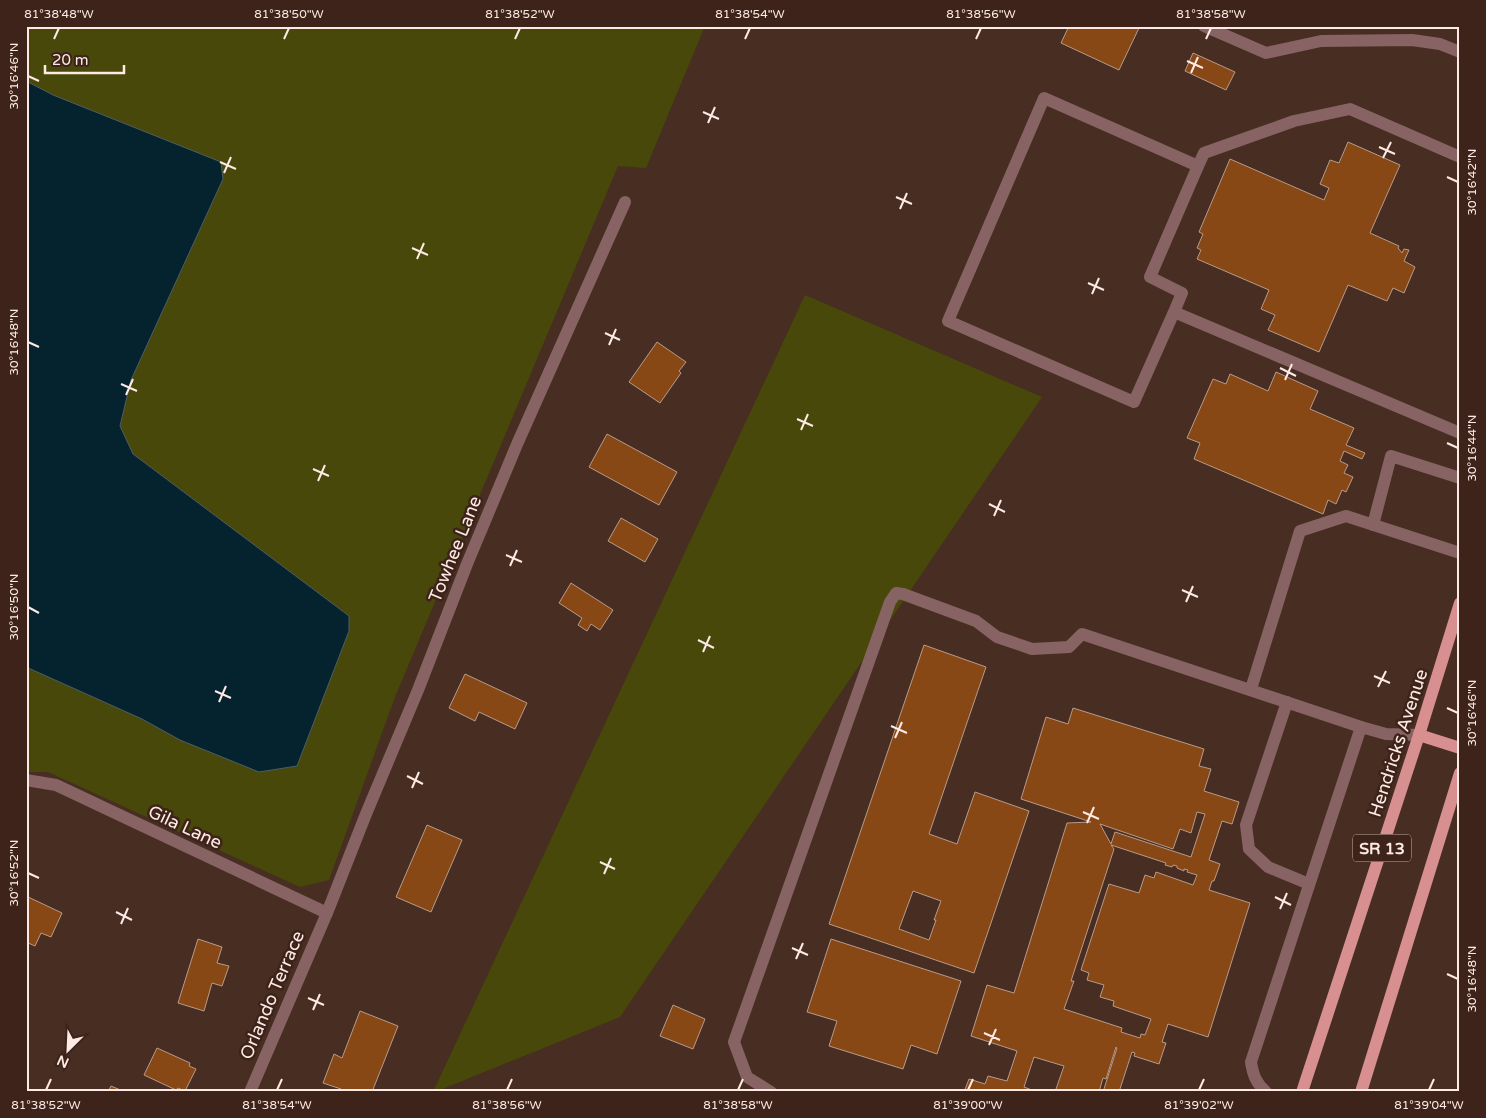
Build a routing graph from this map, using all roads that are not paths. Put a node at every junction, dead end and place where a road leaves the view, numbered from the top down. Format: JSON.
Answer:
{"nodes":[{"id":1,"x":1204,"y":26,"type":"edge"},
{"id":2,"x":1460,"y":52,"type":"edge"},
{"id":3,"x":1460,"y":157,"type":"edge"},
{"id":4,"x":1198,"y":166,"type":"junction"},
{"id":5,"x":625,"y":202,"type":"dead end"},
{"id":6,"x":1174,"y":312,"type":"junction"},
{"id":7,"x":1460,"y":433,"type":"edge"},
{"id":8,"x":1460,"y":478,"type":"edge"},
{"id":9,"x":1373,"y":525,"type":"junction"},
{"id":10,"x":1460,"y":552,"type":"edge"},
{"id":11,"x":1460,"y":603,"type":"edge"},
{"id":12,"x":1251,"y":690,"type":"junction"},
{"id":13,"x":1287,"y":702,"type":"junction"},
{"id":14,"x":1361,"y":726,"type":"junction"},
{"id":15,"x":1419,"y":735,"type":"junction"},
{"id":16,"x":1460,"y":748,"type":"edge"},
{"id":17,"x":1460,"y":773,"type":"edge"},
{"id":18,"x":26,"y":780,"type":"edge"},
{"id":19,"x":1309,"y":884,"type":"junction"},
{"id":20,"x":327,"y":913,"type":"junction"},
{"id":21,"x":250,"y":1092,"type":"edge"},
{"id":22,"x":771,"y":1092,"type":"edge"},
{"id":23,"x":1266,"y":1092,"type":"edge"},
{"id":24,"x":1302,"y":1092,"type":"edge"},
{"id":25,"x":1361,"y":1092,"type":"edge"}],
"edges":[{"from":1,"to":2,"type":"street"},
{"from":3,"to":4,"type":"street"},
{"from":4,"to":6,"type":"street"},
{"from":4,"to":6,"type":"street"},
{"from":5,"to":20,"type":"street","name":"Towhee Lane"},
{"from":6,"to":7,"type":"street"},
{"from":8,"to":9,"type":"street"},
{"from":9,"to":10,"type":"street"},
{"from":9,"to":12,"type":"street"},
{"from":11,"to":15,"type":"main road","name":"Hendricks Avenue","number":"SR 13"},
{"from":12,"to":13,"type":"street"},
{"from":12,"to":22,"type":"street"},
{"from":13,"to":14,"type":"street"},
{"from":13,"to":19,"type":"street"},
{"from":14,"to":15,"type":"street"},
{"from":14,"to":19,"type":"street"},
{"from":15,"to":16,"type":"main road"},
{"from":15,"to":24,"type":"main road","name":"Hendricks Avenue","number":"SR 13"},
{"from":17,"to":25,"type":"main road","number":"SR 13"},
{"from":18,"to":20,"type":"street","name":"Gila Lane"},
{"from":19,"to":23,"type":"street"},
{"from":20,"to":21,"type":"street","name":"Orlando Terrace"}]}
